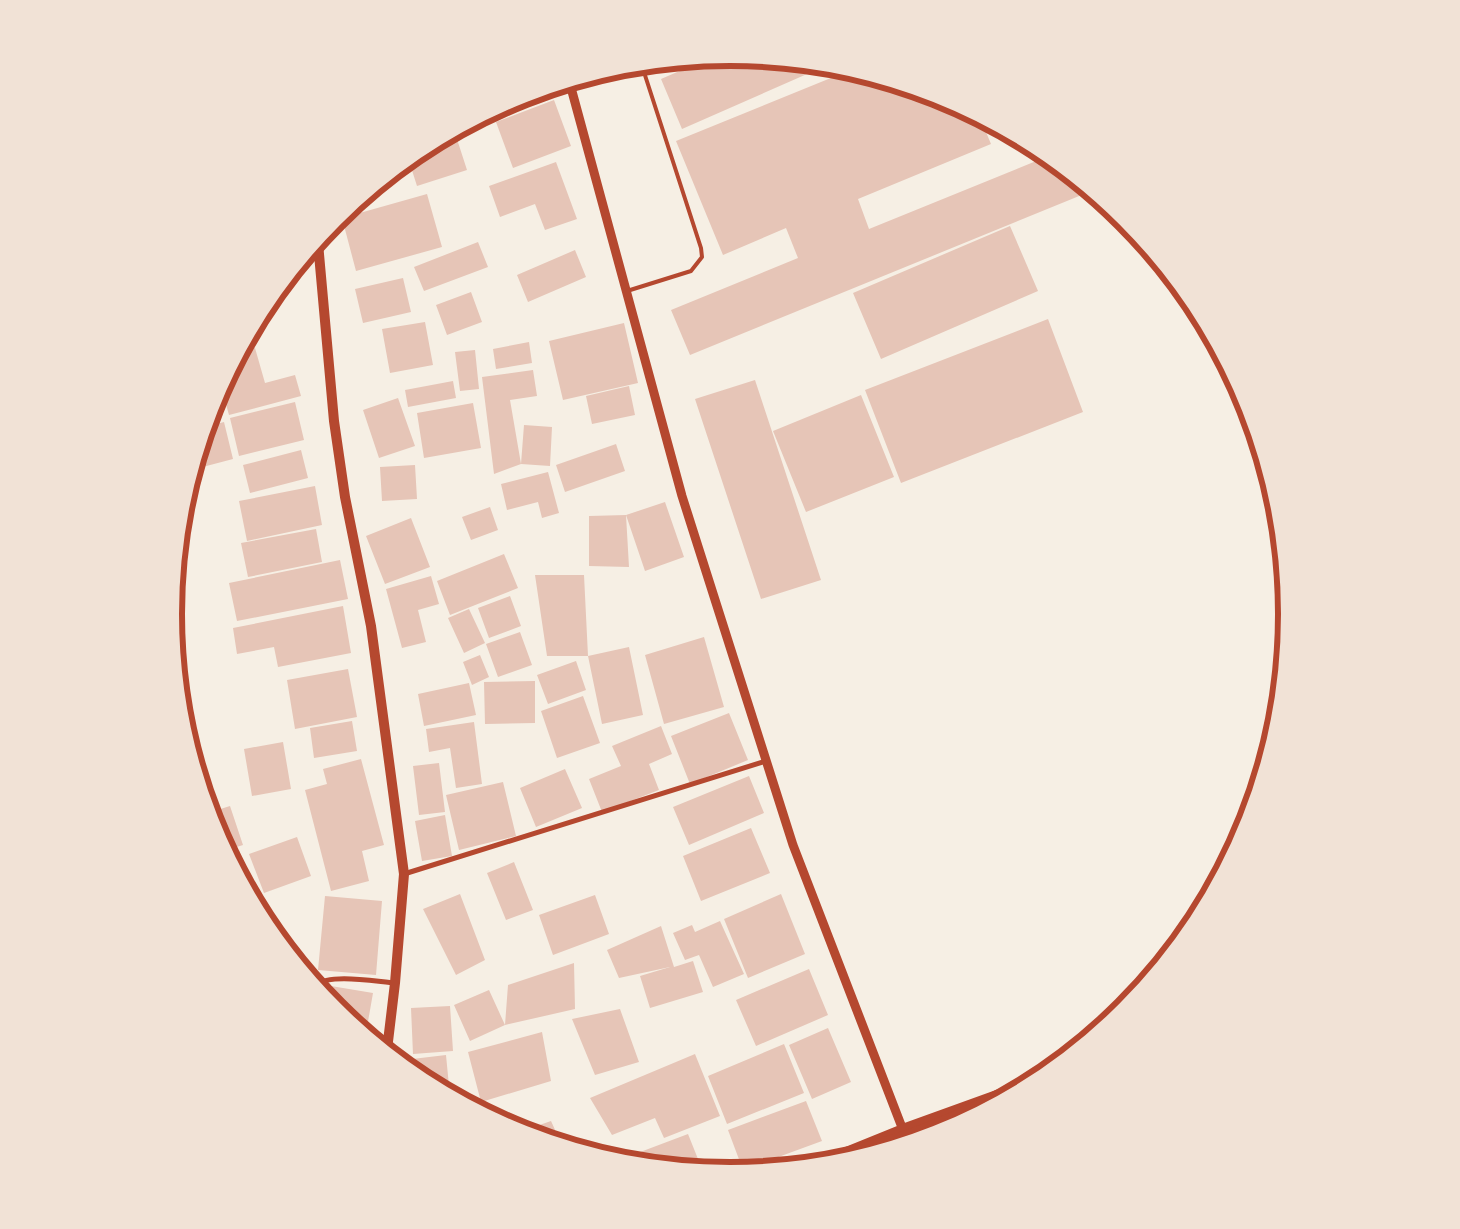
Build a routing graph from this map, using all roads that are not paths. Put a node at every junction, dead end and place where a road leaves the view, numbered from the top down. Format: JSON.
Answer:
{"nodes":[{"id":1,"x":644,"y":73,"type":"edge"},
{"id":2,"x":572,"y":90,"type":"edge"},
{"id":3,"x":319,"y":252,"type":"edge"},
{"id":4,"x":626,"y":291,"type":"junction"},
{"id":5,"x":766,"y":761,"type":"junction"},
{"id":6,"x":404,"y":874,"type":"junction"},
{"id":7,"x":323,"y":981,"type":"edge"},
{"id":8,"x":395,"y":983,"type":"junction"},
{"id":9,"x":388,"y":1042,"type":"edge"},
{"id":10,"x":946,"y":1118,"type":"edge"},
{"id":11,"x":927,"y":1126,"type":"edge"},
{"id":12,"x":905,"y":1135,"type":"edge"}],
"edges":[{"from":1,"to":4,"type":"lane"},
{"from":2,"to":4,"type":"street"},
{"from":3,"to":6,"type":"main road"},
{"from":4,"to":5,"type":"street"},
{"from":5,"to":6,"type":"street"},
{"from":5,"to":12,"type":"street"},
{"from":6,"to":8,"type":"main road"},
{"from":7,"to":8,"type":"street"},
{"from":8,"to":9,"type":"main road"},
{"from":10,"to":11,"type":"main road"}]}
